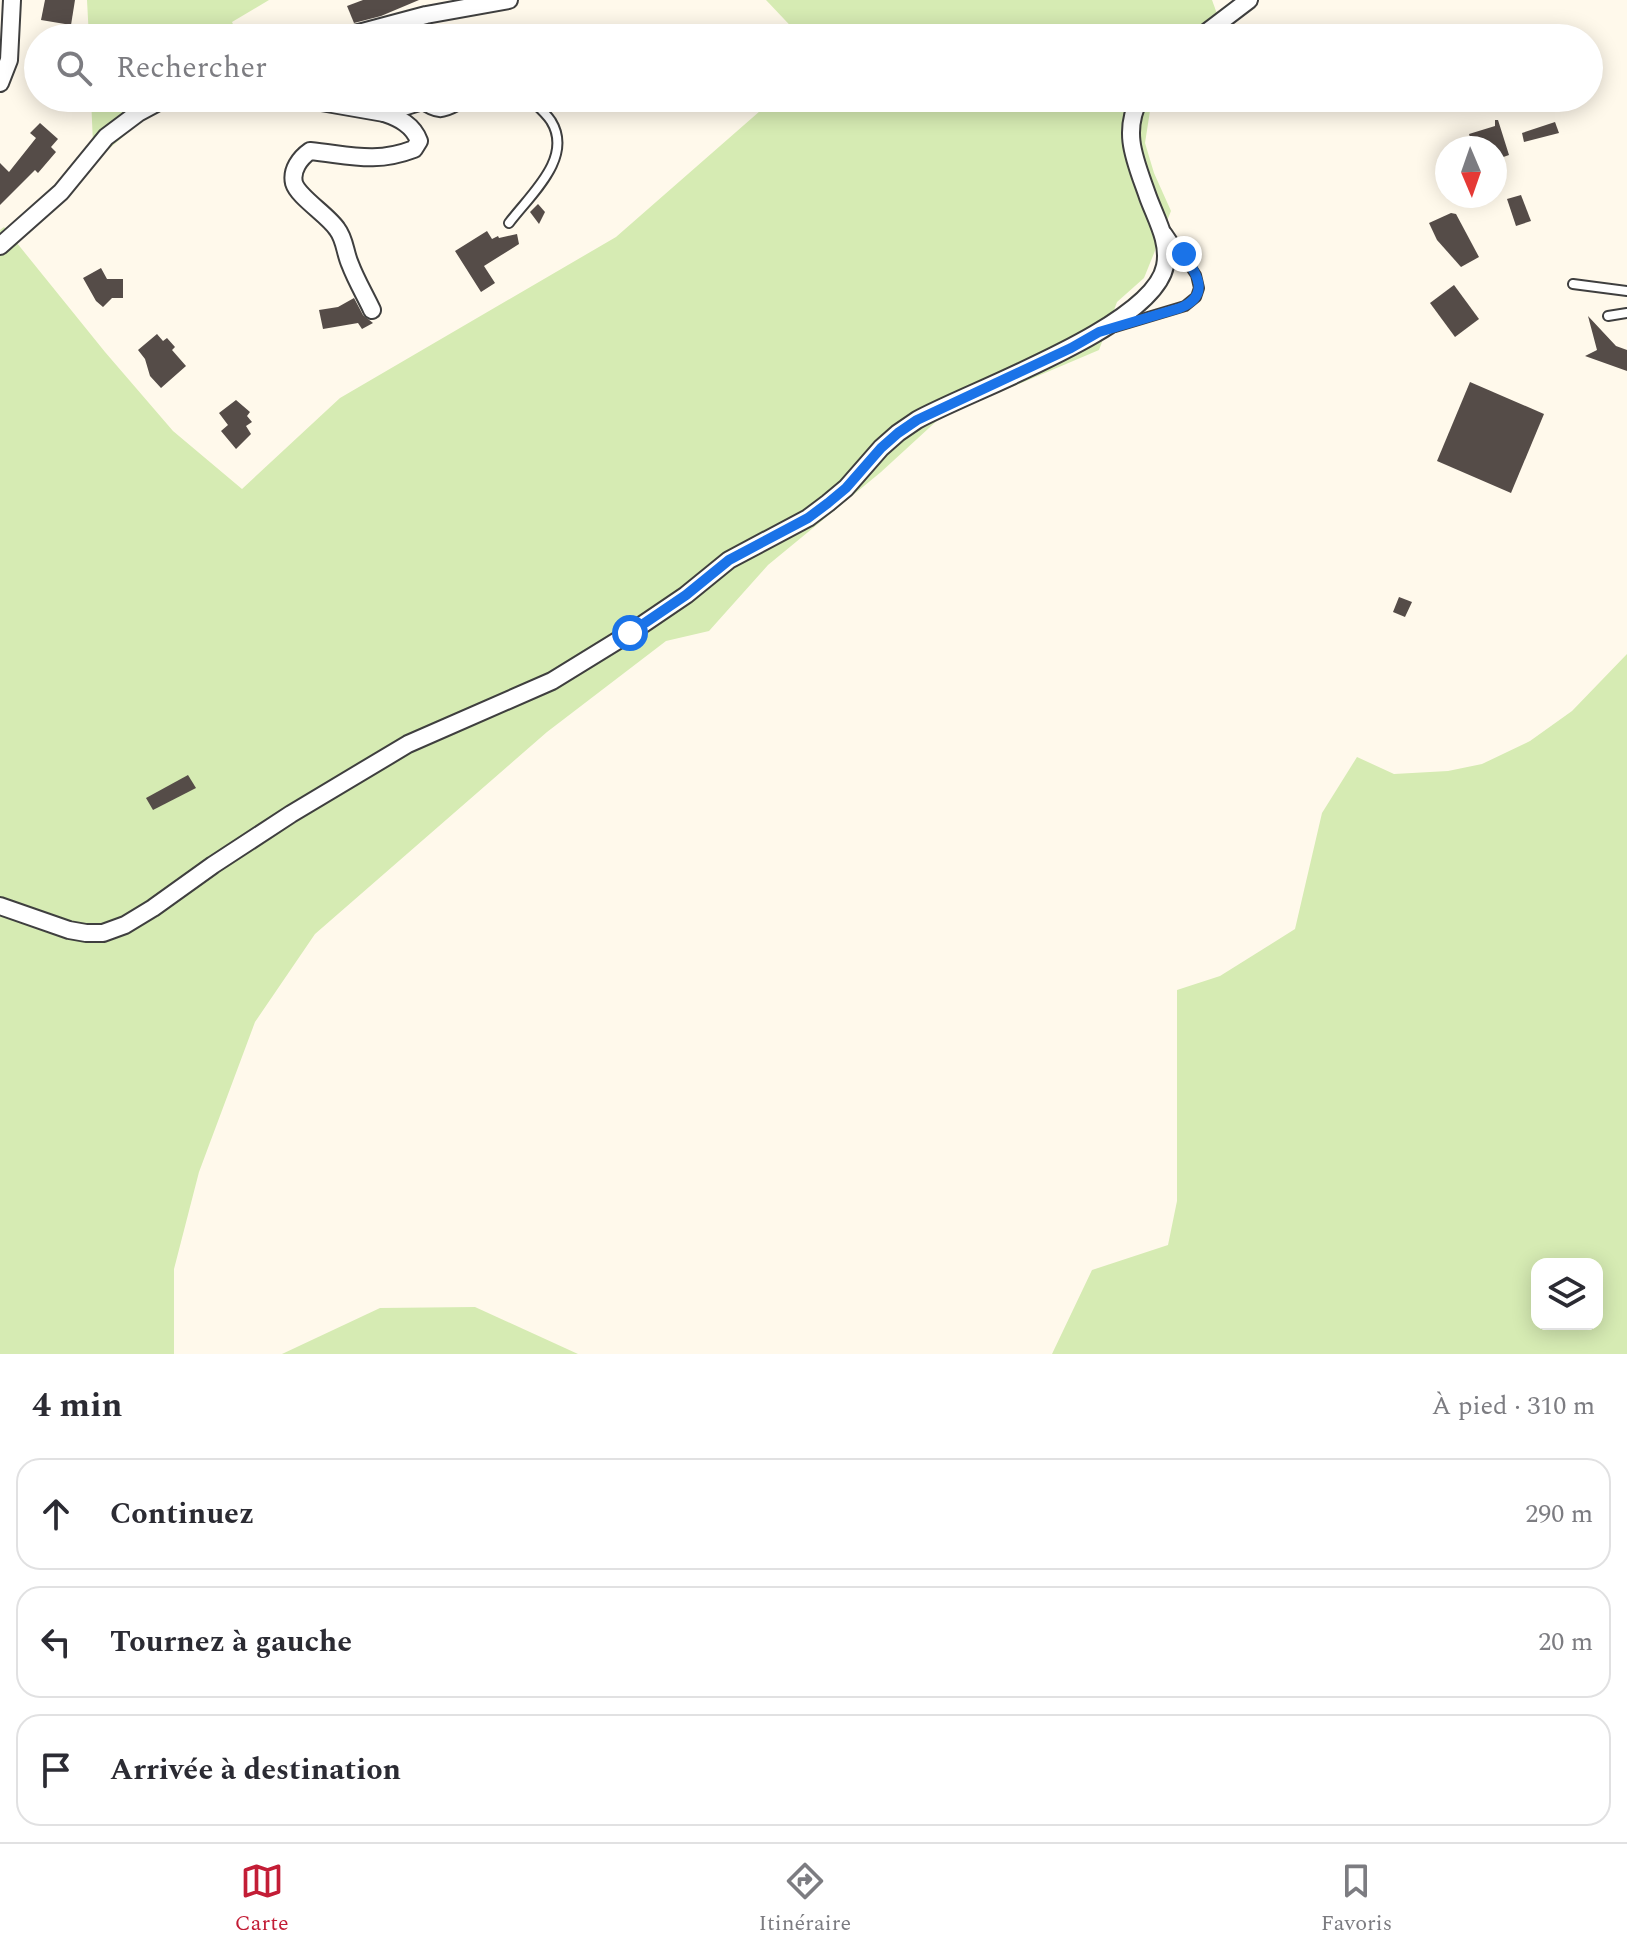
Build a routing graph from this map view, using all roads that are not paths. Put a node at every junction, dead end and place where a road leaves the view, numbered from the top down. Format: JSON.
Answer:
{"nodes":[{"id":1,"x":12,"y":0,"type":"edge"},
{"id":2,"x":509,"y":0,"type":"edge"},
{"id":3,"x":1249,"y":0,"type":"edge"},
{"id":4,"x":392,"y":24,"type":"edge"},
{"id":5,"x":1217,"y":24,"type":"edge"},
{"id":6,"x":0,"y":83,"type":"edge"},
{"id":7,"x":140,"y":112,"type":"edge"},
{"id":8,"x":378,"y":112,"type":"edge"},
{"id":9,"x":387,"y":112,"type":"edge"},
{"id":10,"x":544,"y":112,"type":"edge"},
{"id":11,"x":1133,"y":112,"type":"edge"},
{"id":12,"x":384,"y":113,"type":"junction"},
{"id":13,"x":1155,"y":215,"type":"junction"},
{"id":14,"x":509,"y":223,"type":"dead end"},
{"id":15,"x":0,"y":246,"type":"edge"},
{"id":16,"x":1573,"y":284,"type":"dead end"},
{"id":17,"x":1627,"y":291,"type":"edge"},
{"id":18,"x":372,"y":310,"type":"dead end"},
{"id":19,"x":1627,"y":313,"type":"edge"},
{"id":20,"x":1608,"y":316,"type":"dead end"},
{"id":21,"x":1099,"y":332,"type":"junction"},
{"id":22,"x":0,"y":906,"type":"edge"}],
"edges":[{"from":1,"to":6,"type":"street"},
{"from":2,"to":4,"type":"street"},
{"from":3,"to":5,"type":"street"},
{"from":7,"to":15,"type":"street"},
{"from":8,"to":12,"type":"street"},
{"from":9,"to":12,"type":"street"},
{"from":10,"to":14,"type":"lane"},
{"from":11,"to":13,"type":"street"},
{"from":12,"to":18,"type":"street"},
{"from":13,"to":21,"type":"street"},
{"from":13,"to":21,"type":"lane"},
{"from":16,"to":17,"type":"lane"},
{"from":19,"to":20,"type":"lane"},
{"from":21,"to":22,"type":"street"}]}
